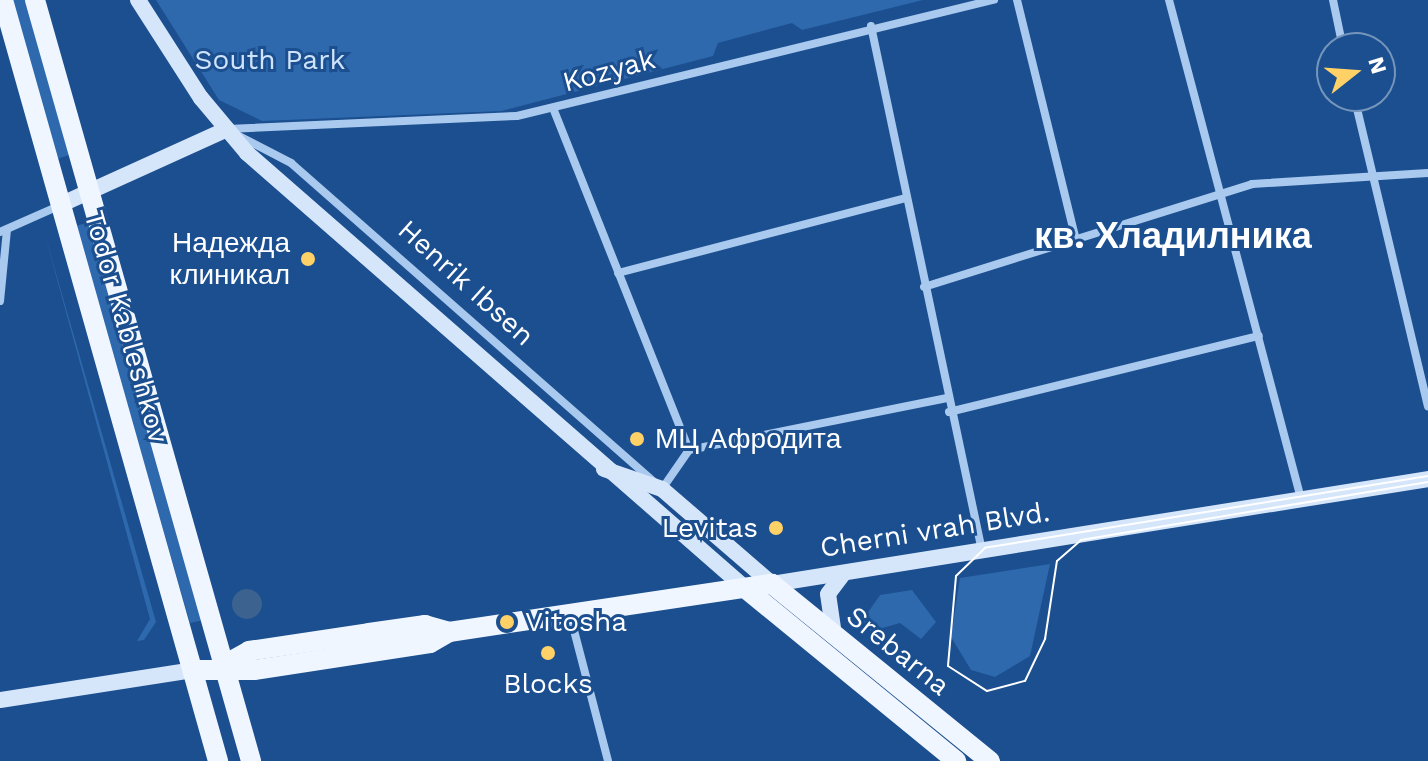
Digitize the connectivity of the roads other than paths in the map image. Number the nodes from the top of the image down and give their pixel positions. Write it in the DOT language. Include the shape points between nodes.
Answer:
graph roads {
  1 [pos="3,0"];
  2 [pos="35,0"];
  3 [pos="138,0"];
  4 [pos="994,0"];
  5 [pos="1017,0"];
  6 [pos="1169,0"];
  7 [pos="1333,0"];
  8 [pos="871,26"];
  9 [pos="1340,32"];
  10 [pos="553,108"];
  11 [pos="1358,112"];
  12 [pos="227,129"];
  13 [pos="1428,173"];
  14 [pos="1372,176"];
  15 [pos="92,192"];
  16 [pos="1220,194"];
  17 [pos="905,198"];
  18 [pos="62,204"];
  19 [pos="4,230"];
  20 [pos="1076,240"];
  21 [pos="618,273"];
  22 [pos="924,287"];
  23 [pos="0,301"];
  24 [pos="1259,336"];
  25 [pos="946,398"];
  26 [pos="1428,406"];
  27 [pos="949,412"];
  28 [pos="689,450"];
  29 [pos="604,469"];
  30 [pos="1428,479"];
  31 [pos="662,489"];
  32 [pos="1301,500"];
  33 [pos="982,552"];
  34 [pos="844,573"];
  35 [pos="772,584"];
  36 [pos="745,588"];
  37 [pos="570,614"];
  38 [pos="834,635"];
  39 [pos="224,665"];
  40 [pos="193,670"];
  41 [pos="0,700"];
  42 [pos="218,761"];
  43 [pos="251,761"];
  44 [pos="608,761"];
  45 [pos="956,761"];
  46 [pos="990,761"];
  1 -- 18 [label="main road, Todor Kableshkov"];
  2 -- 15 [label="main road, Todor Kableshkov"];
  3 -- 12 [label="main road, Henrik Ibsen"];
  4 -- 8 [label="street, Kozyak"];
  5 -- 20 [label="street"];
  6 -- 16 [label="street"];
  7 -- 9 [label="street"];
  8 -- 10 [label="street, Kozyak"];
  8 -- 17 [label="street"];
  10 -- 12 [label="street, Kozyak" via="420,125"];
  10 -- 21 [label="street"];
  11 -- 14 [label="street"];
  12 -- 15 [label="main road"];
  12 -- 29 [label="main road, Henrik Ibsen"];
  12 -- 31 [label="street, Henrik Ibsen" via="291,163"];
  13 -- 14 [label="street"];
  14 -- 16 [label="street" via="1252,184"];
  14 -- 26 [label="street"];
  15 -- 18 [label="main road"];
  15 -- 39 [label="main road, Todor Kableshkov"];
  16 -- 20 [label="street"];
  16 -- 24 [label="street"];
  17 -- 21 [label="street"];
  17 -- 22 [label="street"];
  18 -- 19 [label="street"];
  18 -- 40 [label="main road, Todor Kableshkov"];
  19 -- 23 [label="street"];
  20 -- 22 [label="street"];
  21 -- 28 [label="street"];
  22 -- 25 [label="street"];
  24 -- 27 [label="street"];
  24 -- 32 [label="street"];
  25 -- 27 [label="street"];
  25 -- 28 [label="street"];
  27 -- 33 [label="street"];
  28 -- 31 [label="street"];
  29 -- 31 [label="main road, Henrik Ibsen"];
  29 -- 36 [label="main road, Henrik Ibsen"];
  30 -- 32 [label="main road, Cherni vrah Blvd."];
  31 -- 35 [label="main road, Henrik Ibsen"];
  32 -- 33 [label="main road, Cherni vrah Blvd."];
  33 -- 34 [label="main road, Cherni vrah Blvd."];
  34 -- 35 [label="main road, Cherni vrah Blvd."];
  34 -- 38 [label="main road" via="828,594"];
  35 -- 36 [label="main road, Cherni vrah Blvd."];
  35 -- 38 [label="main road, Srebarna"];
  36 -- 37 [label="main road, Cherni vrah Blvd."];
  36 -- 45 [label="main road, Srebarna"];
  37 -- 39 [label="main road, Cherni vrah Blvd." via="269,668"];
  37 -- 44 [label="street"];
  38 -- 46 [label="main road, Srebarna"];
  39 -- 40 [label="main road, Cherni vrah Blvd."];
  39 -- 43 [label="main road, Todor Kableshkov"];
  40 -- 41 [label="main road, Cherni vrah Blvd."];
  40 -- 42 [label="main road, Todor Kableshkov"];
}
